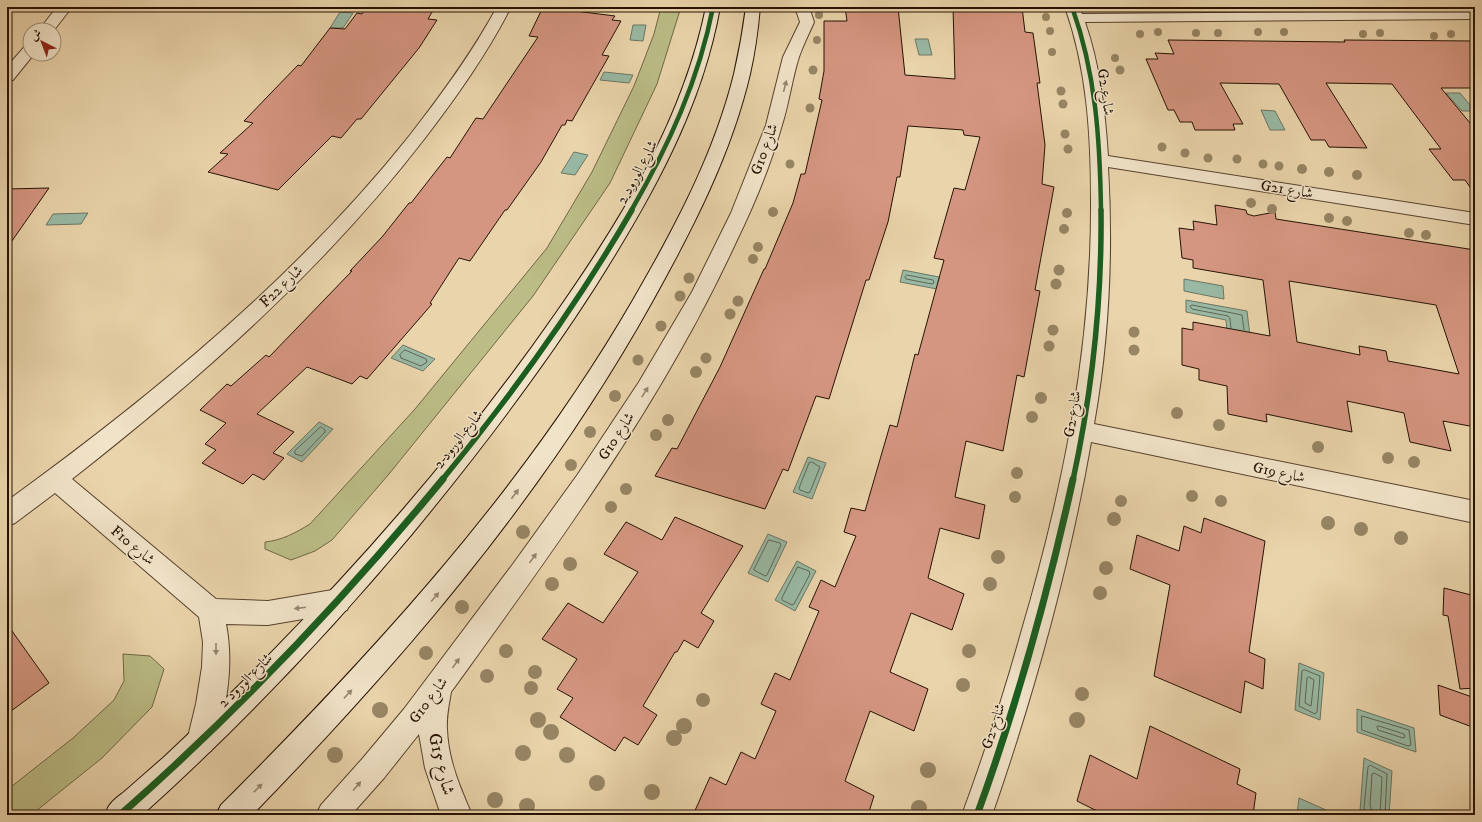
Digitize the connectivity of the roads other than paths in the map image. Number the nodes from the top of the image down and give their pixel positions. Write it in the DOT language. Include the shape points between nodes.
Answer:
graph roads {
  1 [pos="65,7"];
  2 [pos="504,7"];
  3 [pos="714,7"];
  4 [pos="754,7"];
  5 [pos="802,7"];
  6 [pos="1074,12"];
  7 [pos="1475,15"];
  8 [pos="53,22"];
  9 [pos="22,59"];
  10 [pos="7,77"];
  11 [pos="1100,160"];
  12 [pos="1475,218"];
  13 [pos="1083,431"];
  14 [pos="56,480"];
  15 [pos="1475,512"];
  16 [pos="7,515"];
  17 [pos="338,601"];
  18 [pos="211,611"];
  19 [pos="438,688"];
  20 [pos="201,741"];
  21 [pos="120,815"];
  22 [pos="231,815"];
  23 [pos="331,815"];
  24 [pos="457,815"];
  25 [pos="977,815"];
  1 -- 8 [label="street"];
  2 -- 14 [label="street, F22 شارع" via="483,45 441,106 385,177 350,216 212,351"];
  3 -- 17 [label="street, شارع الورود 2" via="702,54 666,147 606,255 515,387 455,465"];
  22 -- 4 [label="street, one-way" via="370,671 454,574 517,492 614,352 678,237 711,166 734,105"];
  19 -- 5 [label="street, G10 شارع, one-way" via="589,478 647,389 692,311 727,241 769,138 792,56 807,22"];
  6 -- 7 [label="street"];
  6 -- 11 [label="street, G2 شارع" via="1093,84"];
  9 -- 10 [label="street"];
  11 -- 12 [label="street, G21 شارع"];
  11 -- 13 [label="street, G2 شارع" via="1100,281 1095,352"];
  13 -- 15 [label="street, G19 شارع"];
  13 -- 25 [label="street, G2 شارع" via="1068,510 1046,595 1018,692"];
  14 -- 16 [label="street, F22 شارع"];
  14 -- 18 [label="street, F10 شارع"];
  17 -- 18 [label="street, one-way" via="268,613"];
  17 -- 20 [label="street, شارع الورود 2"];
  18 -- 20 [label="street, one-way" via="216,641 216,666 213,692"];
  23 -- 19 [label="street, G10 شارع, one-way" via="386,753"];
  19 -- 24 [label="street, G15 شارع" via="432,720 436,752 444,784"];
  20 -- 21 [label="street, شارع الورود 2"];
}
